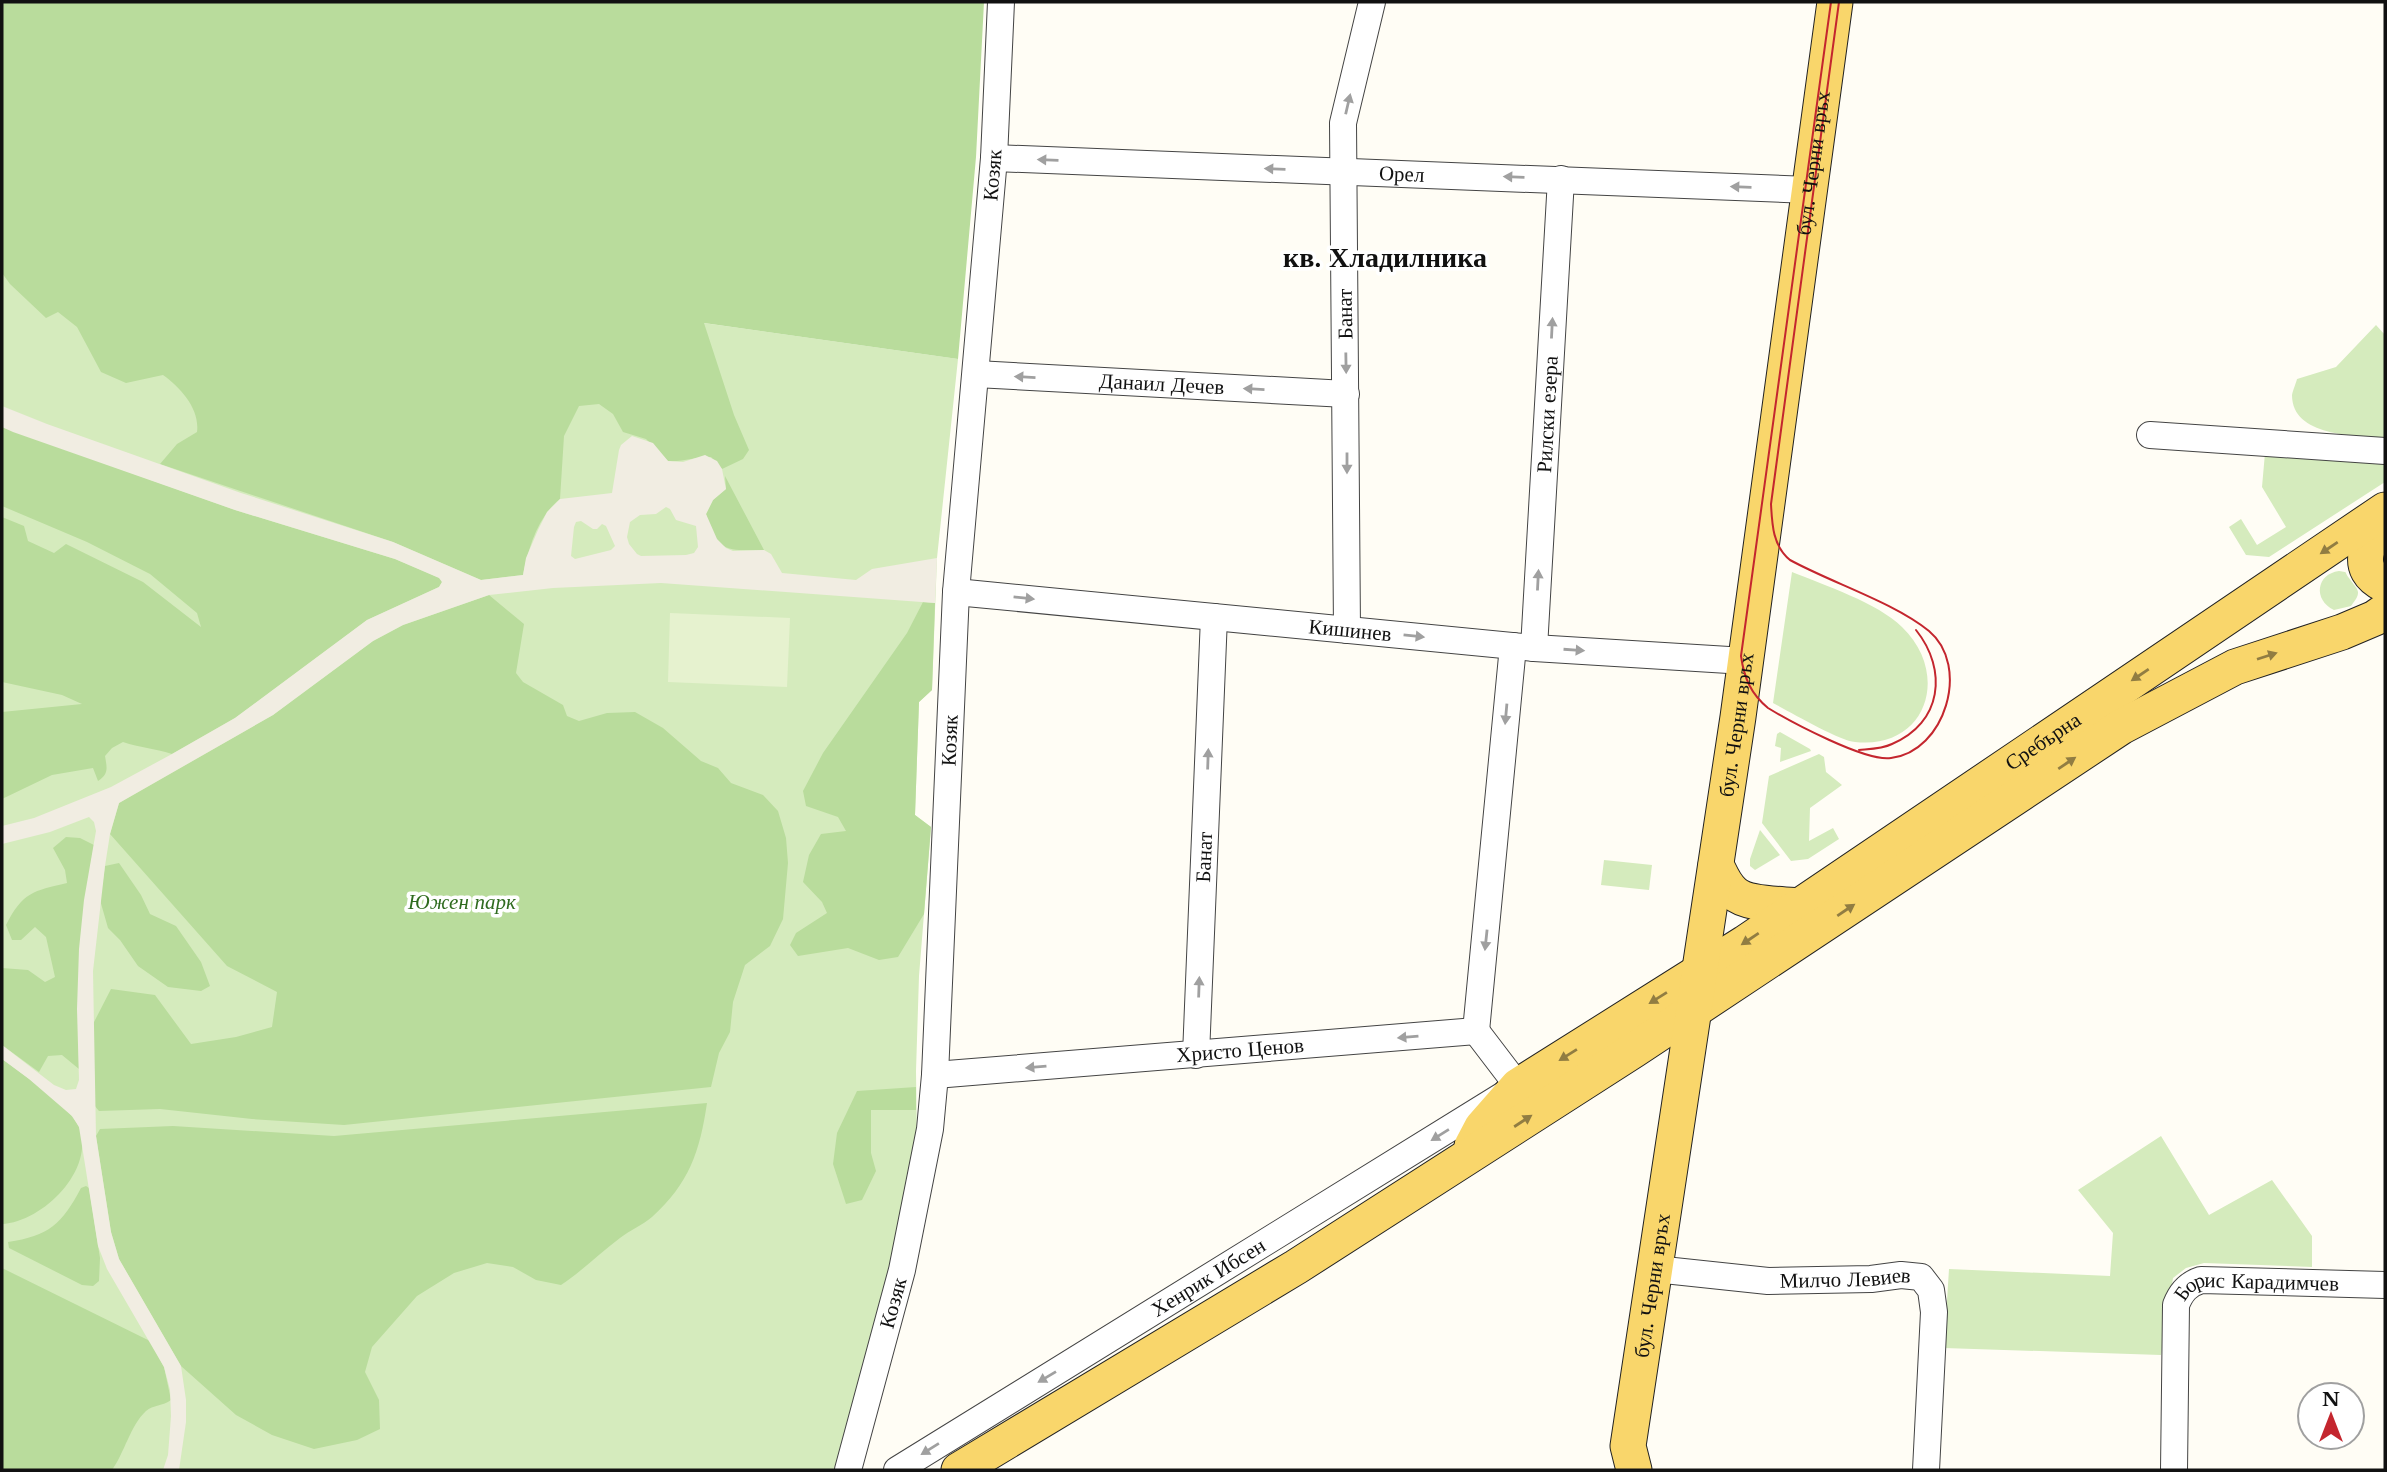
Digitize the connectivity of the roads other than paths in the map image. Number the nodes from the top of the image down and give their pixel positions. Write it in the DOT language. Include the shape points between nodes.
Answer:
graph roads {
  1 [pos="1001,2"];
  2 [pos="1372,2"];
  3 [pos="1835,2"];
  4 [pos="993,158"];
  5 [pos="1343,172"];
  6 [pos="1560,179"];
  7 [pos="1810,190"];
  8 [pos="976,374"];
  9 [pos="1346,394"];
  10 [pos="2150,435"];
  11 [pos="2385,452"];
  12 [pos="2385,510"];
  13 [pos="2385,517"];
  14 [pos="2385,585"];
  15 [pos="956,592"];
  16 [pos="2385,611"];
  17 [pos="1214,617"];
  18 [pos="1348,630"];
  19 [pos="1524,647"];
  20 [pos="1745,661"];
  21 [pos="1716,865"];
  22 [pos="1799,906"];
  23 [pos="1700,972"];
  24 [pos="1694,1011"];
  25 [pos="1476,1031"];
  26 [pos="1196,1055"];
  27 [pos="935,1075"];
  28 [pos="1518,1086"];
  29 [pos="1465,1158"];
  30 [pos="1655,1269"];
  31 [pos="2385,1286"];
  32 [pos="1625,1462"];
  33 [pos="848,1470"];
  34 [pos="897,1470"];
  35 [pos="959,1470"];
  36 [pos="1926,1470"];
  37 [pos="2174,1470"];
  1 -- 4 [label="street, Козяк"];
  5 -- 2 [label="street, Банат, one-way" via="1343,123"];
  3 -- 7 [label="main road, бул. Черни връх"];
  5 -- 4 [label="street, Орел, one-way"];
  4 -- 8 [label="street, Козяк"];
  6 -- 5 [label="street, Орел, one-way"];
  5 -- 9 [label="street, Банат, one-way"];
  7 -- 6 [label="street, Орел, one-way"];
  19 -- 6 [label="street, Рилски езера, one-way"];
  7 -- 20 [label="main road, бул. Черни връх"];
  9 -- 8 [label="street, Данаил Дечев, one-way"];
  8 -- 15 [label="street, Козяк"];
  9 -- 18 [label="street, Банат, one-way"];
  10 -- 11 [label="street"];
  12 -- 22 [label="main road, Сребърна, one-way"];
  13 -- 14 [label="main road" via="2365,558 2373,577"];
  15 -- 17 [label="street, Кишинев, one-way"];
  15 -- 27 [label="street, Козяк"];
  24 -- 16 [label="main road, Сребърна, one-way" via="2121,727 2235,667 2342,632"];
  17 -- 18 [label="street, Кишинев"];
  26 -- 17 [label="street, Банат, one-way"];
  18 -- 19 [label="street, Кишинев, one-way"];
  19 -- 20 [label="street, Кишинев, one-way"];
  19 -- 25 [label="street, Рилски езера, one-way"];
  20 -- 21 [label="main road, бул. Черни връх"];
  21 -- 22 [label="main road" via="1738,897"];
  21 -- 23 [label="main road, бул. Черни връх"];
  22 -- 23 [label="main road, Сребърна, one-way"];
  23 -- 24 [label="main road, бул. Черни връх"];
  23 -- 28 [label="main road, Хенрик Ибсен, one-way"];
  29 -- 24 [label="main road, Хенрик Ибсен, one-way"];
  24 -- 30 [label="main road, бул. Черни връх"];
  25 -- 26 [label="street, Христо Ценов, one-way"];
  25 -- 28 [label="street"];
  26 -- 27 [label="street, Христо Ценов, one-way"];
  27 -- 33 [label="street, Козяк" via="930,1129 902,1270"];
  28 -- 29 [label="main road, Хенрик Ибсен" via="1482,1127"];
  28 -- 34 [label="street, Хенрик Ибсен, one-way"];
  29 -- 35 [label="main road, Хенрик Ибсен" via="1296,1267"];
  30 -- 32 [label="main road, бул. Черни връх"];
  30 -- 36 [label="street, Милчо Левиев" via="1768,1281 1921,1277 1931,1290 1934,1312"];
  31 -- 37 [label="street, Борис Карадимчев" via="2192,1282 2176,1305"];
}
